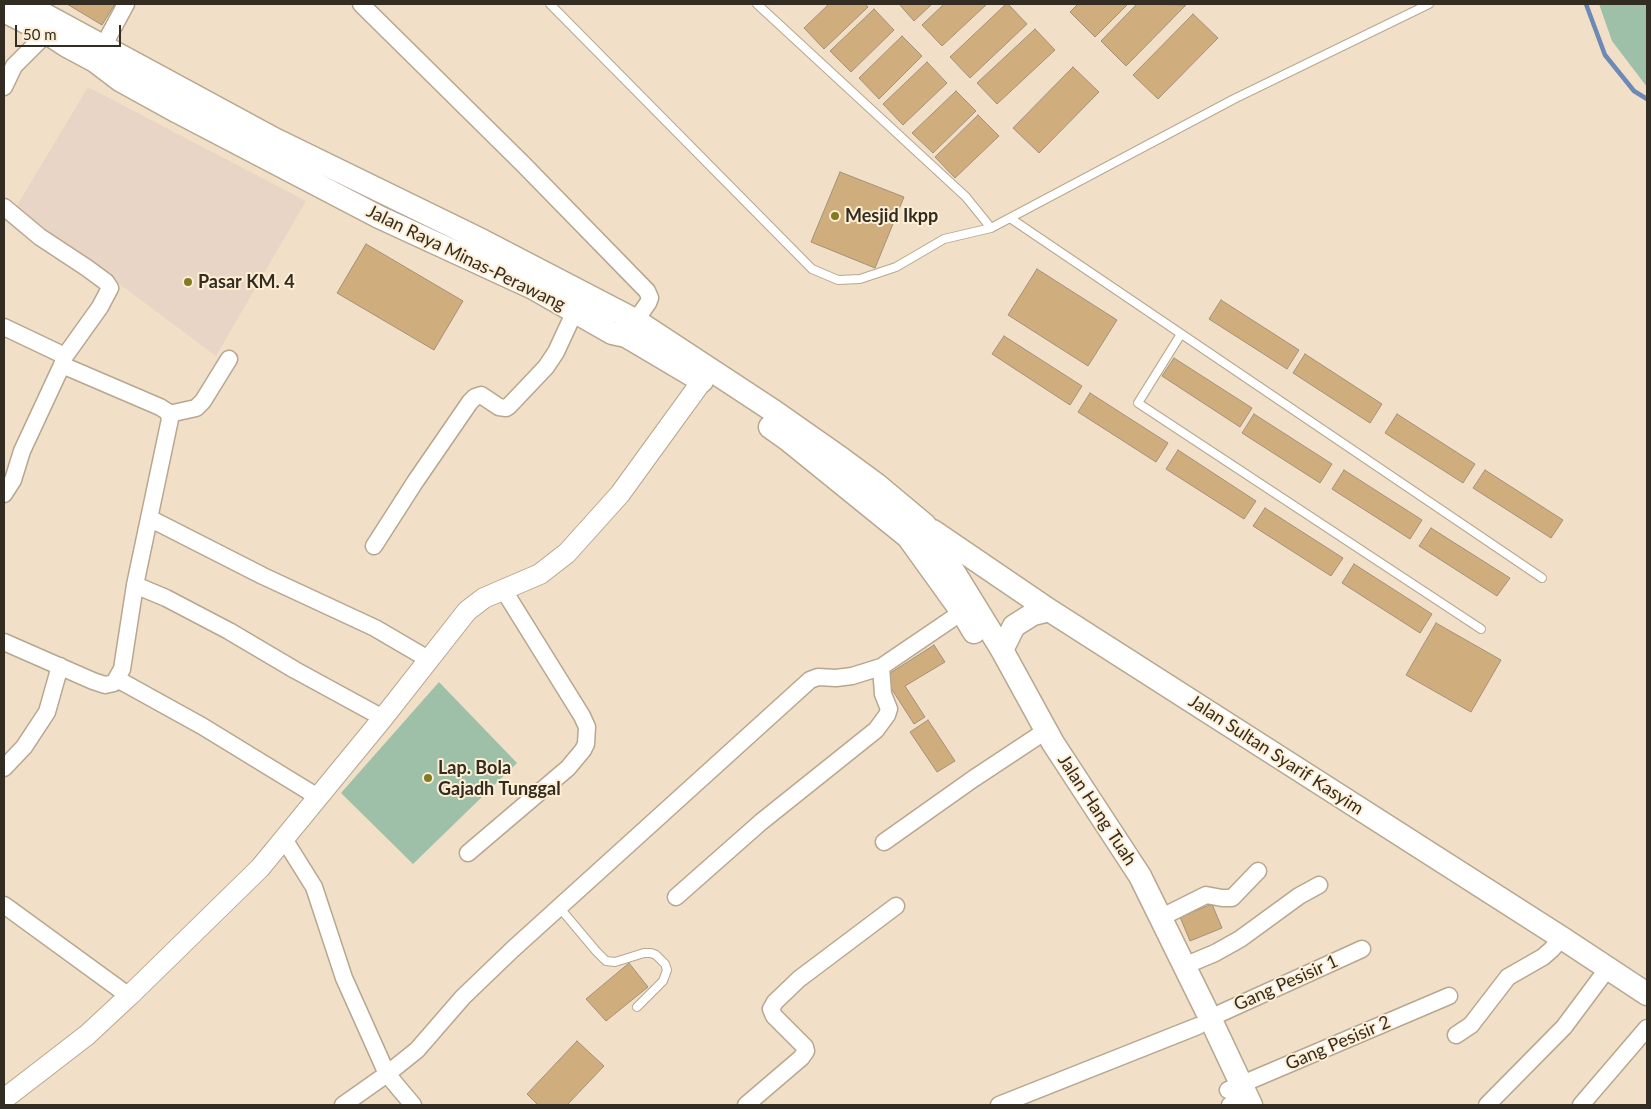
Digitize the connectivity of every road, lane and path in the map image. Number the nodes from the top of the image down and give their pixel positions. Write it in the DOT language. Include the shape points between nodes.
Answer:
graph roads {
  1 [pos="25,4"];
  2 [pos="126,4"];
  3 [pos="361,4"];
  4 [pos="550,4"];
  5 [pos="757,4"];
  6 [pos="1429,4"];
  7 [pos="4,11"];
  8 [pos="47,33"];
  9 [pos="100,53"];
  10 [pos="4,87"];
  11 [pos="4,207"];
  12 [pos="1010,218"];
  13 [pos="991,228"];
  14 [pos="576,311"];
  15 [pos="4,326"];
  16 [pos="630,328"];
  17 [pos="1181,334"];
  18 [pos="229,359"];
  19 [pos="64,360"];
  20 [pos="702,380"];
  21 [pos="169,414"];
  22 [pos="6,485"];
  23 [pos="149,518"];
  24 [pos="916,531"];
  25 [pos="374,546"];
  26 [pos="1542,578"];
  27 [pos="135,585"];
  28 [pos="503,589"];
  29 [pos="1049,610"];
  30 [pos="962,612"];
  31 [pos="1481,629"];
  32 [pos="4,642"];
  33 [pos="1002,650"];
  34 [pos="428,659"];
  35 [pos="60,666"];
  36 [pos="880,667"];
  37 [pos="117,679"];
  38 [pos="383,718"];
  39 [pos="1038,736"];
  40 [pos="4,768"];
  41 [pos="318,797"];
  42 [pos="284,839"];
  43 [pos="884,842"];
  44 [pos="468,852"];
  45 [pos="1258,872"];
  46 [pos="1319,885"];
  47 [pos="676,897"];
  48 [pos="4,905"];
  49 [pos="896,906"];
  50 [pos="559,907"];
  51 [pos="1160,918"];
  52 [pos="1562,938"];
  53 [pos="1362,949"];
  54 [pos="1184,966"];
  55 [pos="1608,968"];
  56 [pos="1647,994"];
  57 [pos="129,996"];
  58 [pos="1449,996"];
  59 [pos="637,1007"];
  60 [pos="1204,1022"];
  61 [pos="1647,1028"];
  62 [pos="1456,1035"];
  63 [pos="388,1074"];
  64 [pos="1237,1099"];
  65 [pos="4,1100"];
  66 [pos="343,1105"];
  67 [pos="413,1105"];
  68 [pos="746,1105"];
  69 [pos="999,1105"];
  70 [pos="1487,1105"];
  71 [pos="1581,1105"];
  1 -- 9 [label="main road, Jalan Raya Minas-Perawang"];
  2 -- 9 [label="street"];
  3 -- 16 [label="street" via="647,291 648,303"];
  4 -- 13 [label="lane" via="812,269 838,280 860,279 896,267 944,239"];
  5 -- 13 [label="lane" via="966,197"];
  6 -- 12 [label="lane" via="1234,99"];
  7 -- 8 [label="main road, Jalan Raya Minas-Perawang"];
  8 -- 9 [label="main road, Jalan Raya Minas-Perawang" via="67,46"];
  8 -- 10 [label="street" via="14,66"];
  9 -- 14 [label="main road, Jalan Raya Minas-Perawang" via="120,80 170,108 379,217 517,280"];
  9 -- 16 [label="main road, Jalan Raya Minas-Perawang" via="483,241"];
  11 -- 19 [label="street" via="110,288"];
  12 -- 13 [label="lane"];
  12 -- 17 [label="lane"];
  14 -- 16 [label="main road, Jalan Raya Minas-Perawang" via="612,333"];
  14 -- 25 [label="street" via="546,367 509,406 499,407 481,395 470,402"];
  15 -- 19 [label="street"];
  16 -- 20 [label="main road, Jalan Raya Minas-Perawang"];
  16 -- 24 [label="main road, Jalan Raya Minas-Perawang" via="775,412 876,484"];
  17 -- 26 [label="lane"];
  17 -- 31 [label="lane" via="1138,403"];
  18 -- 21 [label="street" via="196,408"];
  19 -- 21 [label="street"];
  19 -- 22 [label="street"];
  20 -- 24 [label="main road, Jalan Raya Minas-Perawang"];
  20 -- 28 [label="street" via="620,494 567,553 540,574"];
  21 -- 23 [label="street"];
  23 -- 27 [label="street"];
  23 -- 34 [label="street" via="375,628"];
  24 -- 29 [label="main road, Jalan Sultan Syarif Kasyim"];
  24 -- 30 [label="main road, Jalan Hang Tuah"];
  24 -- 33 [label="main road, Jalan Hang Tuah"];
  27 -- 37 [label="street" via="122,669"];
  27 -- 38 [label="street" via="229,631"];
  28 -- 34 [label="street" via="467,611"];
  28 -- 44 [label="street" via="582,716 587,728 586,744 568,768"];
  29 -- 33 [label="main road" via="1033,614 1014,626"];
  29 -- 52 [label="main road, Jalan Sultan Syarif Kasyim"];
  30 -- 36 [label="street"];
  30 -- 39 [label="main road, Jalan Hang Tuah"];
  32 -- 35 [label="street"];
  33 -- 51 [label="main road, Jalan Hang Tuah" via="1054,743 1140,876"];
  34 -- 38 [label="street"];
  35 -- 37 [label="street" via="105,685"];
  35 -- 40 [label="street" via="47,712 24,747"];
  36 -- 47 [label="street" via="883,694 889,709 876,730"];
  36 -- 50 [label="street" via="852,676 810,680"];
  37 -- 41 [label="street" via="202,726"];
  38 -- 41 [label="street"];
  39 -- 43 [label="street"];
  39 -- 60 [label="main road, Jalan Hang Tuah" via="1118,868"];
  41 -- 42 [label="street"];
  42 -- 57 [label="street" via="260,868"];
  42 -- 63 [label="street" via="314,886 344,978"];
  45 -- 51 [label="street" via="1232,898 1206,895"];
  46 -- 54 [label="street" via="1232,944"];
  48 -- 57 [label="street"];
  49 -- 68 [label="street" via="799,979 775,1002 771,1009 774,1016 806,1051"];
  50 -- 59 [label="lane" via="606,961 615,962 651,953 665,964 664,980"];
  50 -- 63 [label="street" via="463,997 417,1050"];
  51 -- 54 [label="main road, Jalan Hang Tuah"];
  52 -- 55 [label="main road, Jalan Sultan Syarif Kasyim"];
  52 -- 62 [label="street" via="1543,957 1508,977 1472,1025"];
  53 -- 60 [label="street, Gang Pesisir 1"];
  54 -- 60 [label="main road, Jalan Hang Tuah"];
  55 -- 56 [label="main road, Jalan Sultan Syarif Kasyim"];
  55 -- 70 [label="street" via="1564,1027"];
  57 -- 65 [label="street"];
  58 -- 64 [label="street, Gang Pesisir 2"];
  60 -- 64 [label="main road, Jalan Hang Tuah"];
  60 -- 69 [label="street, Gang Pesisir 1"];
  61 -- 71 [label="street"];
  63 -- 66 [label="street"];
  63 -- 67 [label="street"];
}
